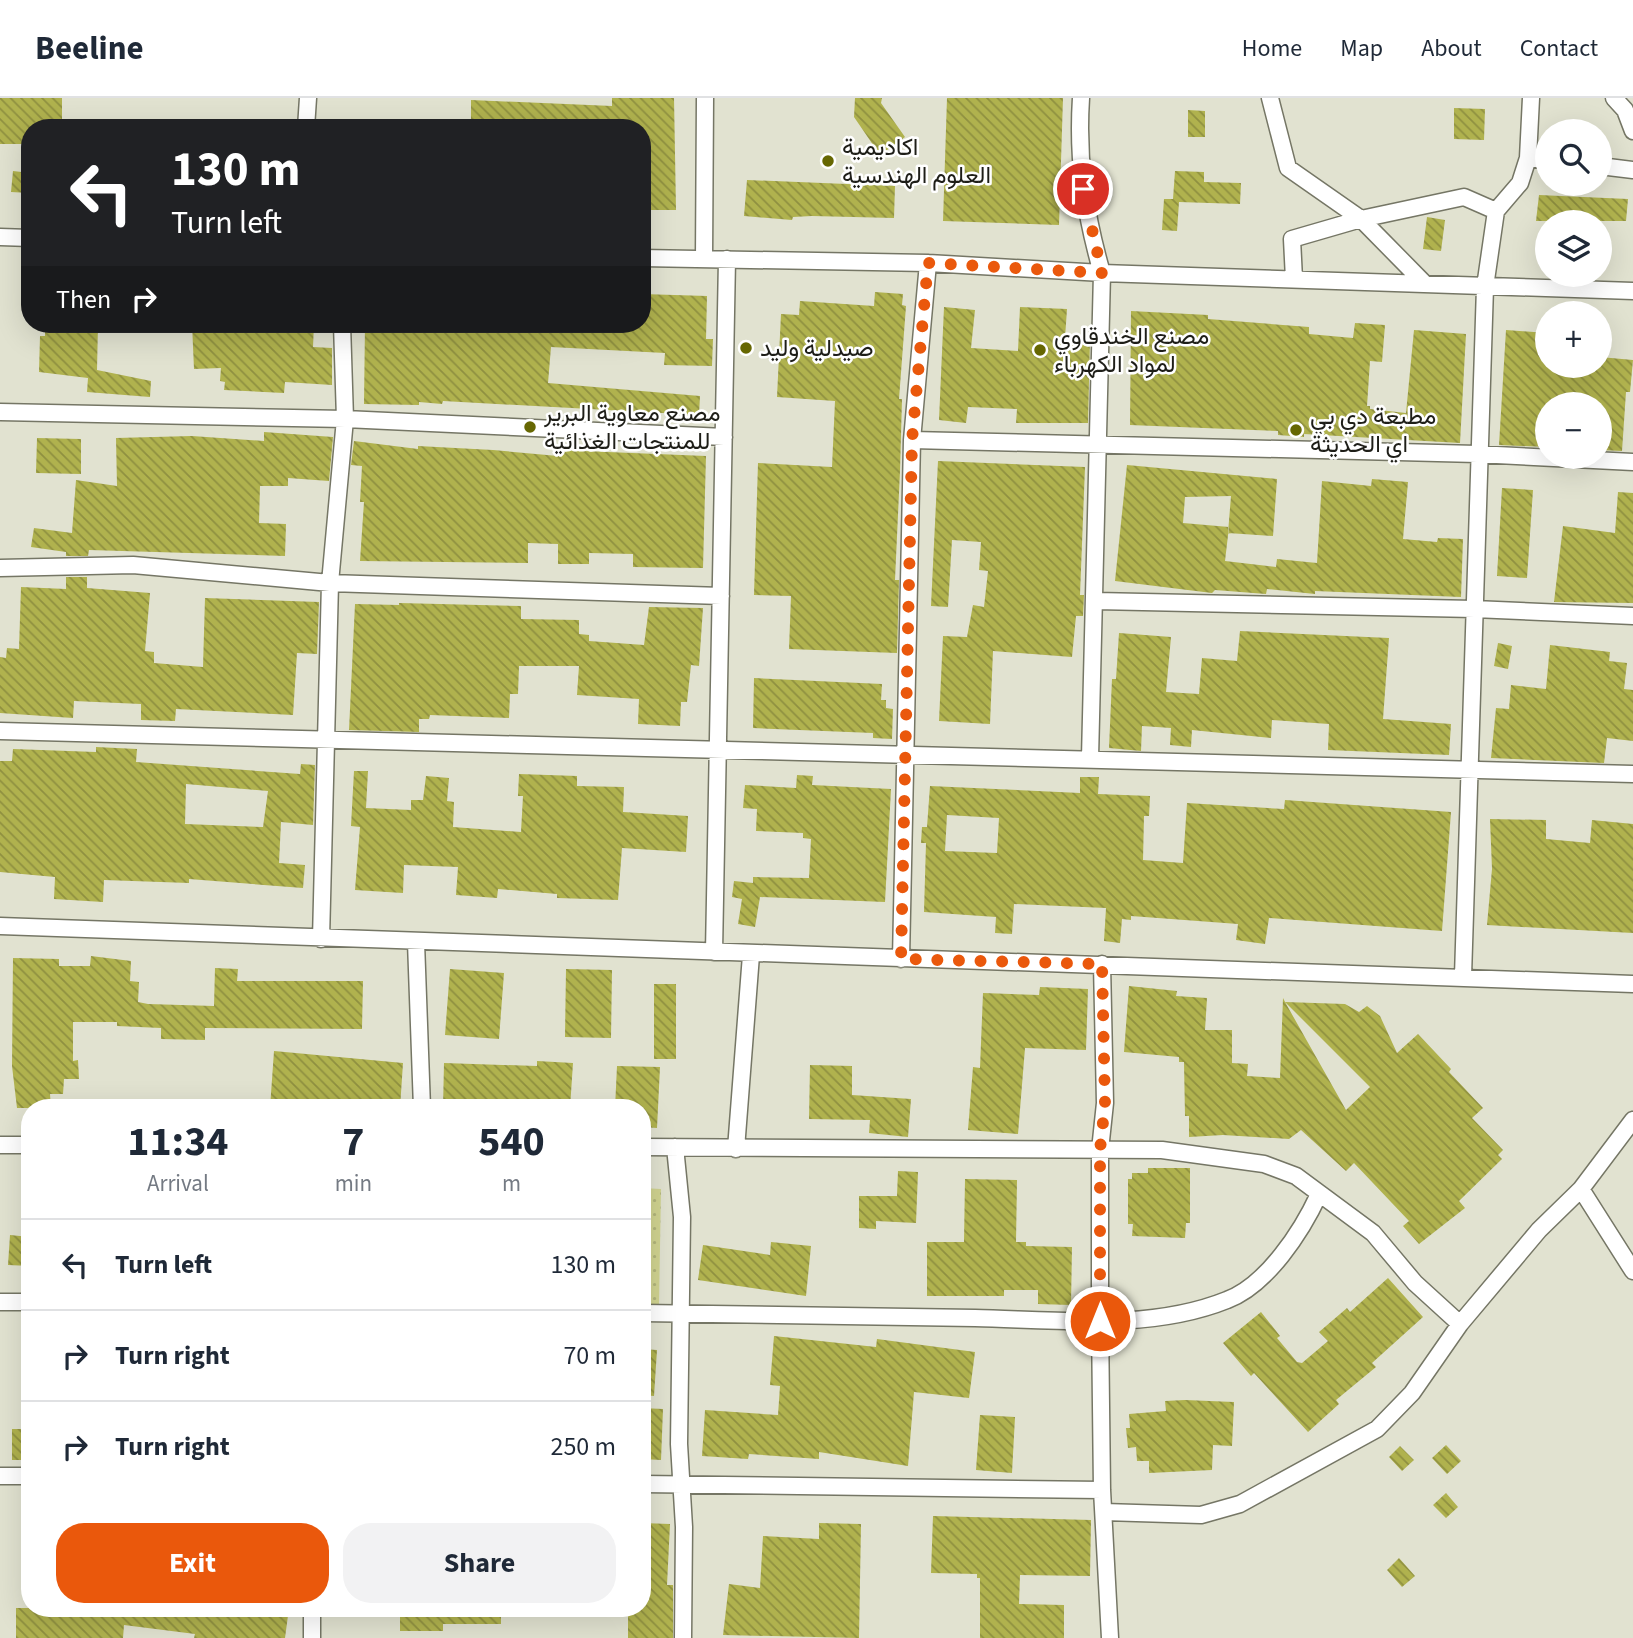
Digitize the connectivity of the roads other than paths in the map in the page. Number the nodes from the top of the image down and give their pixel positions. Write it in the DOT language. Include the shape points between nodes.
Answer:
graph roads {
  1 [pos="308,98"];
  2 [pos="705,98"];
  3 [pos="1081,98"];
  4 [pos="1270,98"];
  5 [pos="1531,98"];
  6 [pos="1624,105"];
  7 [pos="307,119"];
  8 [pos="1633,131"];
  9 [pos="1528,158"];
  10 [pos="1535,159"];
  11 [pos="1612,167"];
  12 [pos="1633,170"];
  13 [pos="1496,211"];
  14 [pos="1361,219"];
  15 [pos="0,237"];
  16 [pos="21,238"];
  17 [pos="651,258"];
  18 [pos="704,259"];
  19 [pos="727,259"];
  20 [pos="928,263"];
  21 [pos="1102,273"];
  22 [pos="1294,279"];
  23 [pos="1425,284"];
  24 [pos="1485,287"];
  25 [pos="1633,292"];
  26 [pos="342,333"];
  27 [pos="0,412"];
  28 [pos="345,419"];
  29 [pos="724,437"];
  30 [pos="912,440"];
  31 [pos="1098,445"];
  32 [pos="1478,454"];
  33 [pos="1633,462"];
  34 [pos="0,568"];
  35 [pos="330,583"];
  36 [pos="721,596"];
  37 [pos="1096,601"];
  38 [pos="1474,609"];
  39 [pos="1633,616"];
  40 [pos="0,731"];
  41 [pos="326,742"];
  42 [pos="719,751"];
  43 [pos="905,755"];
  44 [pos="1090,758"];
  45 [pos="1468,769"];
  46 [pos="1633,774"];
  47 [pos="0,926"];
  48 [pos="321,939"];
  49 [pos="416,942"];
  50 [pos="714,952"];
  51 [pos="751,955"];
  52 [pos="901,959"];
  53 [pos="1102,964"];
  54 [pos="1462,976"];
  55 [pos="1633,984"];
  56 [pos="422,1099"];
  57 [pos="1633,1120"];
  58 [pos="0,1144"];
  59 [pos="21,1145"];
  60 [pos="651,1147"];
  61 [pos="675,1147"];
  62 [pos="736,1149"];
  63 [pos="1100,1150"];
  64 [pos="1581,1189"];
  65 [pos="1319,1194"];
  66 [pos="1633,1271"];
  67 [pos="0,1302"];
  68 [pos="21,1302"];
  69 [pos="651,1313"];
  70 [pos="679,1314"];
  71 [pos="1100,1321"];
  72 [pos="1460,1324"];
  73 [pos="0,1476"];
  74 [pos="21,1476"];
  75 [pos="651,1484"];
  76 [pos="680,1485"];
  77 [pos="1102,1490"];
  78 [pos="1104,1512"];
  79 [pos="312,1617"];
  80 [pos="313,1638"];
  81 [pos="683,1638"];
  82 [pos="1110,1638"];
  1 -- 7 [label="street"];
  2 -- 18 [label="street"];
  3 -- 21 [label="street" via="1080,170"];
  4 -- 14 [label="street" via="1288,168"];
  5 -- 9 [label="street"];
  6 -- 8 [label="street"];
  9 -- 10 [label="street"];
  9 -- 13 [label="street" via="1520,183"];
  11 -- 12 [label="street"];
  13 -- 14 [label="street" via="1464,197"];
  13 -- 24 [label="street"];
  14 -- 22 [label="street" via="1292,239"];
  14 -- 23 [label="street"];
  15 -- 16 [label="street"];
  17 -- 18 [label="street"];
  18 -- 19 [label="street"];
  19 -- 20 [label="street"];
  19 -- 29 [label="street"];
  20 -- 21 [label="street"];
  20 -- 30 [label="street"];
  21 -- 22 [label="street"];
  21 -- 31 [label="street"];
  22 -- 23 [label="street"];
  23 -- 24 [label="street"];
  24 -- 25 [label="street"];
  24 -- 32 [label="street"];
  26 -- 28 [label="street"];
  27 -- 28 [label="street"];
  28 -- 29 [label="street"];
  28 -- 35 [label="street"];
  29 -- 36 [label="street"];
  30 -- 31 [label="street"];
  30 -- 43 [label="street"];
  31 -- 32 [label="street"];
  31 -- 37 [label="street"];
  32 -- 33 [label="street"];
  32 -- 38 [label="street"];
  34 -- 35 [label="street" via="132,565"];
  35 -- 36 [label="street"];
  35 -- 41 [label="street"];
  36 -- 42 [label="street"];
  37 -- 38 [label="street"];
  37 -- 44 [label="street"];
  38 -- 39 [label="street"];
  38 -- 45 [label="street"];
  40 -- 41 [label="street"];
  41 -- 42 [label="street"];
  41 -- 48 [label="street"];
  42 -- 43 [label="street"];
  42 -- 50 [label="street"];
  43 -- 44 [label="street"];
  43 -- 52 [label="street"];
  44 -- 45 [label="street"];
  45 -- 46 [label="street"];
  45 -- 54 [label="street"];
  47 -- 48 [label="street"];
  48 -- 49 [label="street"];
  49 -- 50 [label="street"];
  49 -- 56 [label="street"];
  50 -- 51 [label="street"];
  51 -- 52 [label="street"];
  51 -- 62 [label="street"];
  52 -- 53 [label="street"];
  53 -- 54 [label="street"];
  53 -- 63 [label="street" via="1105,1103"];
  54 -- 55 [label="street"];
  57 -- 64 [label="street"];
  58 -- 59 [label="street"];
  60 -- 61 [label="street"];
  61 -- 62 [label="street"];
  61 -- 70 [label="street" via="682,1217"];
  62 -- 63 [label="street"];
  63 -- 65 [label="street" via="1162,1150 1264,1164 1296,1176"];
  63 -- 71 [label="street"];
  64 -- 66 [label="street"];
  64 -- 72 [label="street" via="1539,1230"];
  65 -- 71 [label="street" via="1304,1226 1275,1262 1230,1300 1184,1313"];
  65 -- 72 [label="street" via="1373,1233 1415,1283"];
  67 -- 68 [label="street"];
  69 -- 70 [label="street"];
  70 -- 71 [label="street"];
  70 -- 76 [label="street"];
  71 -- 77 [label="street"];
  72 -- 78 [label="street" via="1412,1393 1377,1429 1240,1504 1201,1515"];
  73 -- 74 [label="street"];
  75 -- 76 [label="street"];
  76 -- 77 [label="street"];
  76 -- 81 [label="street"];
  77 -- 78 [label="street"];
  78 -- 82 [label="street"];
  79 -- 80 [label="street"];
}
